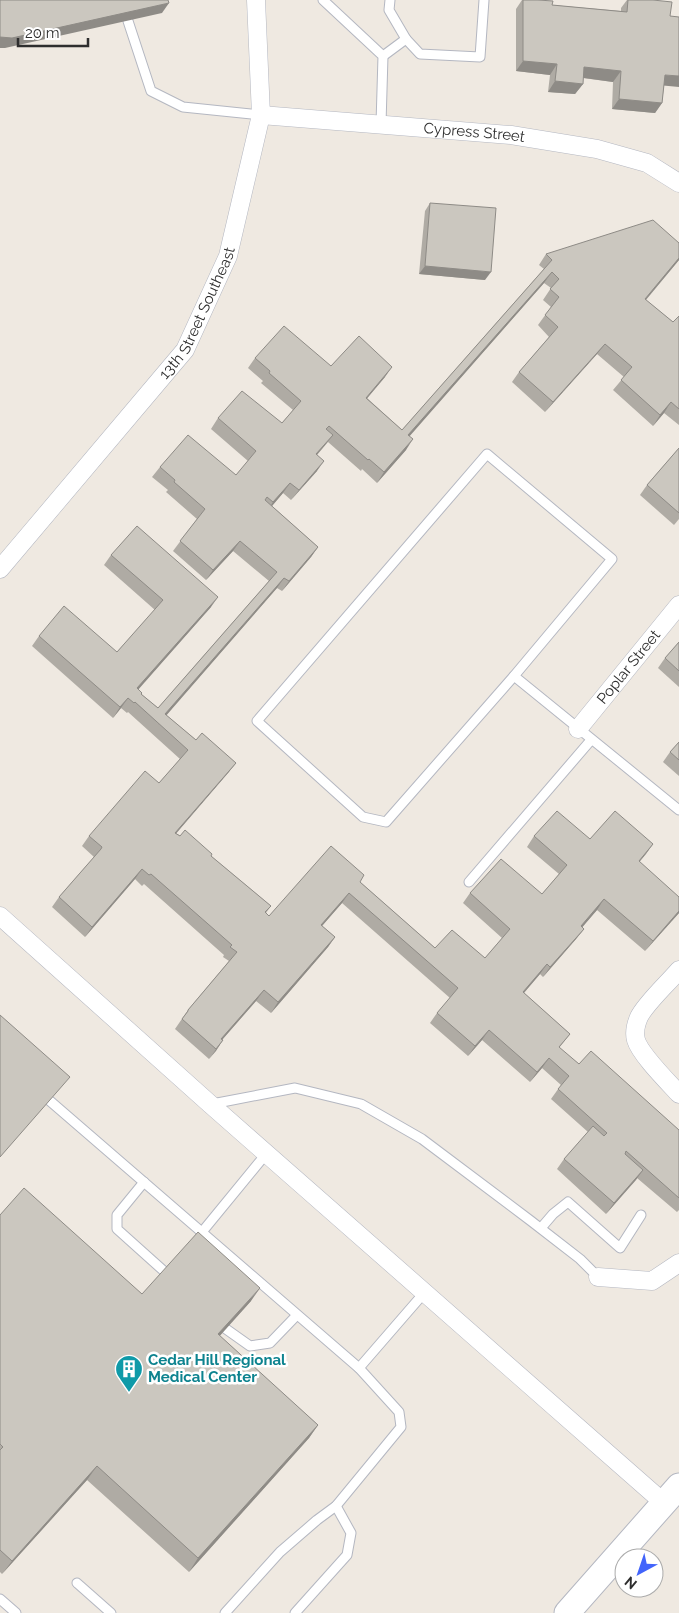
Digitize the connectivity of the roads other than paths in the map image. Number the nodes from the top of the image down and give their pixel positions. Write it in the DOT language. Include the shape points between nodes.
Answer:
graph roads {
  1 [pos="256,0"];
  2 [pos="323,0"];
  3 [pos="390,0"];
  4 [pos="484,0"];
  5 [pos="128,21"];
  6 [pos="406,39"];
  7 [pos="383,56"];
  8 [pos="261,115"];
  9 [pos="381,124"];
  10 [pos="679,183"];
  11 [pos="0,569"];
  12 [pos="679,605"];
  13 [pos="514,676"];
  14 [pos="578,728"];
  15 [pos="592,740"];
  16 [pos="679,810"];
  17 [pos="469,882"];
  18 [pos="0,916"];
  19 [pos="679,970"];
  20 [pos="679,1094"];
  21 [pos="50,1101"];
  22 [pos="210,1104"];
  23 [pos="266,1154"];
  24 [pos="144,1182"];
  25 [pos="641,1215"];
  26 [pos="541,1228"];
  27 [pos="202,1232"];
  28 [pos="679,1263"];
  29 [pos="165,1272"];
  30 [pos="598,1277"];
  31 [pos="424,1293"];
  32 [pos="297,1315"];
  33 [pos="226,1328"];
  34 [pos="359,1368"];
  35 [pos="672,1495"];
  36 [pos="336,1506"];
  37 [pos="77,1583"];
  38 [pos="0,1599"];
  39 [pos="16,1613"];
  40 [pos="111,1613"];
  41 [pos="225,1613"];
  42 [pos="295,1613"];
  43 [pos="567,1613"];
  1 -- 8 [label="street, 13th Street Southeast"];
  2 -- 7 [label="lane"];
  3 -- 6 [label="lane" via="389,10"];
  4 -- 6 [label="lane" via="480,57 420,54"];
  5 -- 8 [label="lane" via="151,91 183,107"];
  6 -- 7 [label="lane"];
  7 -- 9 [label="lane"];
  8 -- 9 [label="street, Cypress Street"];
  8 -- 11 [label="street, 13th Street Southeast" via="228,256 185,350"];
  9 -- 10 [label="street, Cypress Street" via="511,135 597,149 647,163"];
  12 -- 14 [label="street, Poplar Street"];
  13 -- 13 [label="lane" via="386,822 362,817 257,721 487,454 612,559"];
  13 -- 14 [label="lane"];
  14 -- 15 [label="lane"];
  15 -- 16 [label="lane"];
  15 -- 17 [label="lane"];
  18 -- 22 [label="street"];
  19 -- 20 [label="street" via="642,1012 635,1035 636,1042 650,1061"];
  21 -- 24 [label="lane"];
  22 -- 23 [label="street"];
  22 -- 26 [label="lane" via="295,1088 360,1104 422,1139"];
  23 -- 27 [label="lane"];
  23 -- 31 [label="street"];
  24 -- 27 [label="lane"];
  24 -- 29 [label="lane" via="117,1215 117,1229"];
  25 -- 26 [label="lane" via="620,1248 568,1202"];
  26 -- 30 [label="lane"];
  27 -- 32 [label="lane"];
  28 -- 30 [label="street" via="652,1281"];
  31 -- 34 [label="lane"];
  31 -- 35 [label="street"];
  32 -- 33 [label="lane" via="270,1343 250,1346"];
  32 -- 34 [label="lane"];
  34 -- 36 [label="lane" via="399,1412 402,1427"];
  35 -- 43 [label="main road"];
  36 -- 41 [label="lane" via="280,1552"];
  36 -- 42 [label="lane" via="350,1533 347,1555"];
  37 -- 40 [label="lane"];
  38 -- 39 [label="lane"];
}
